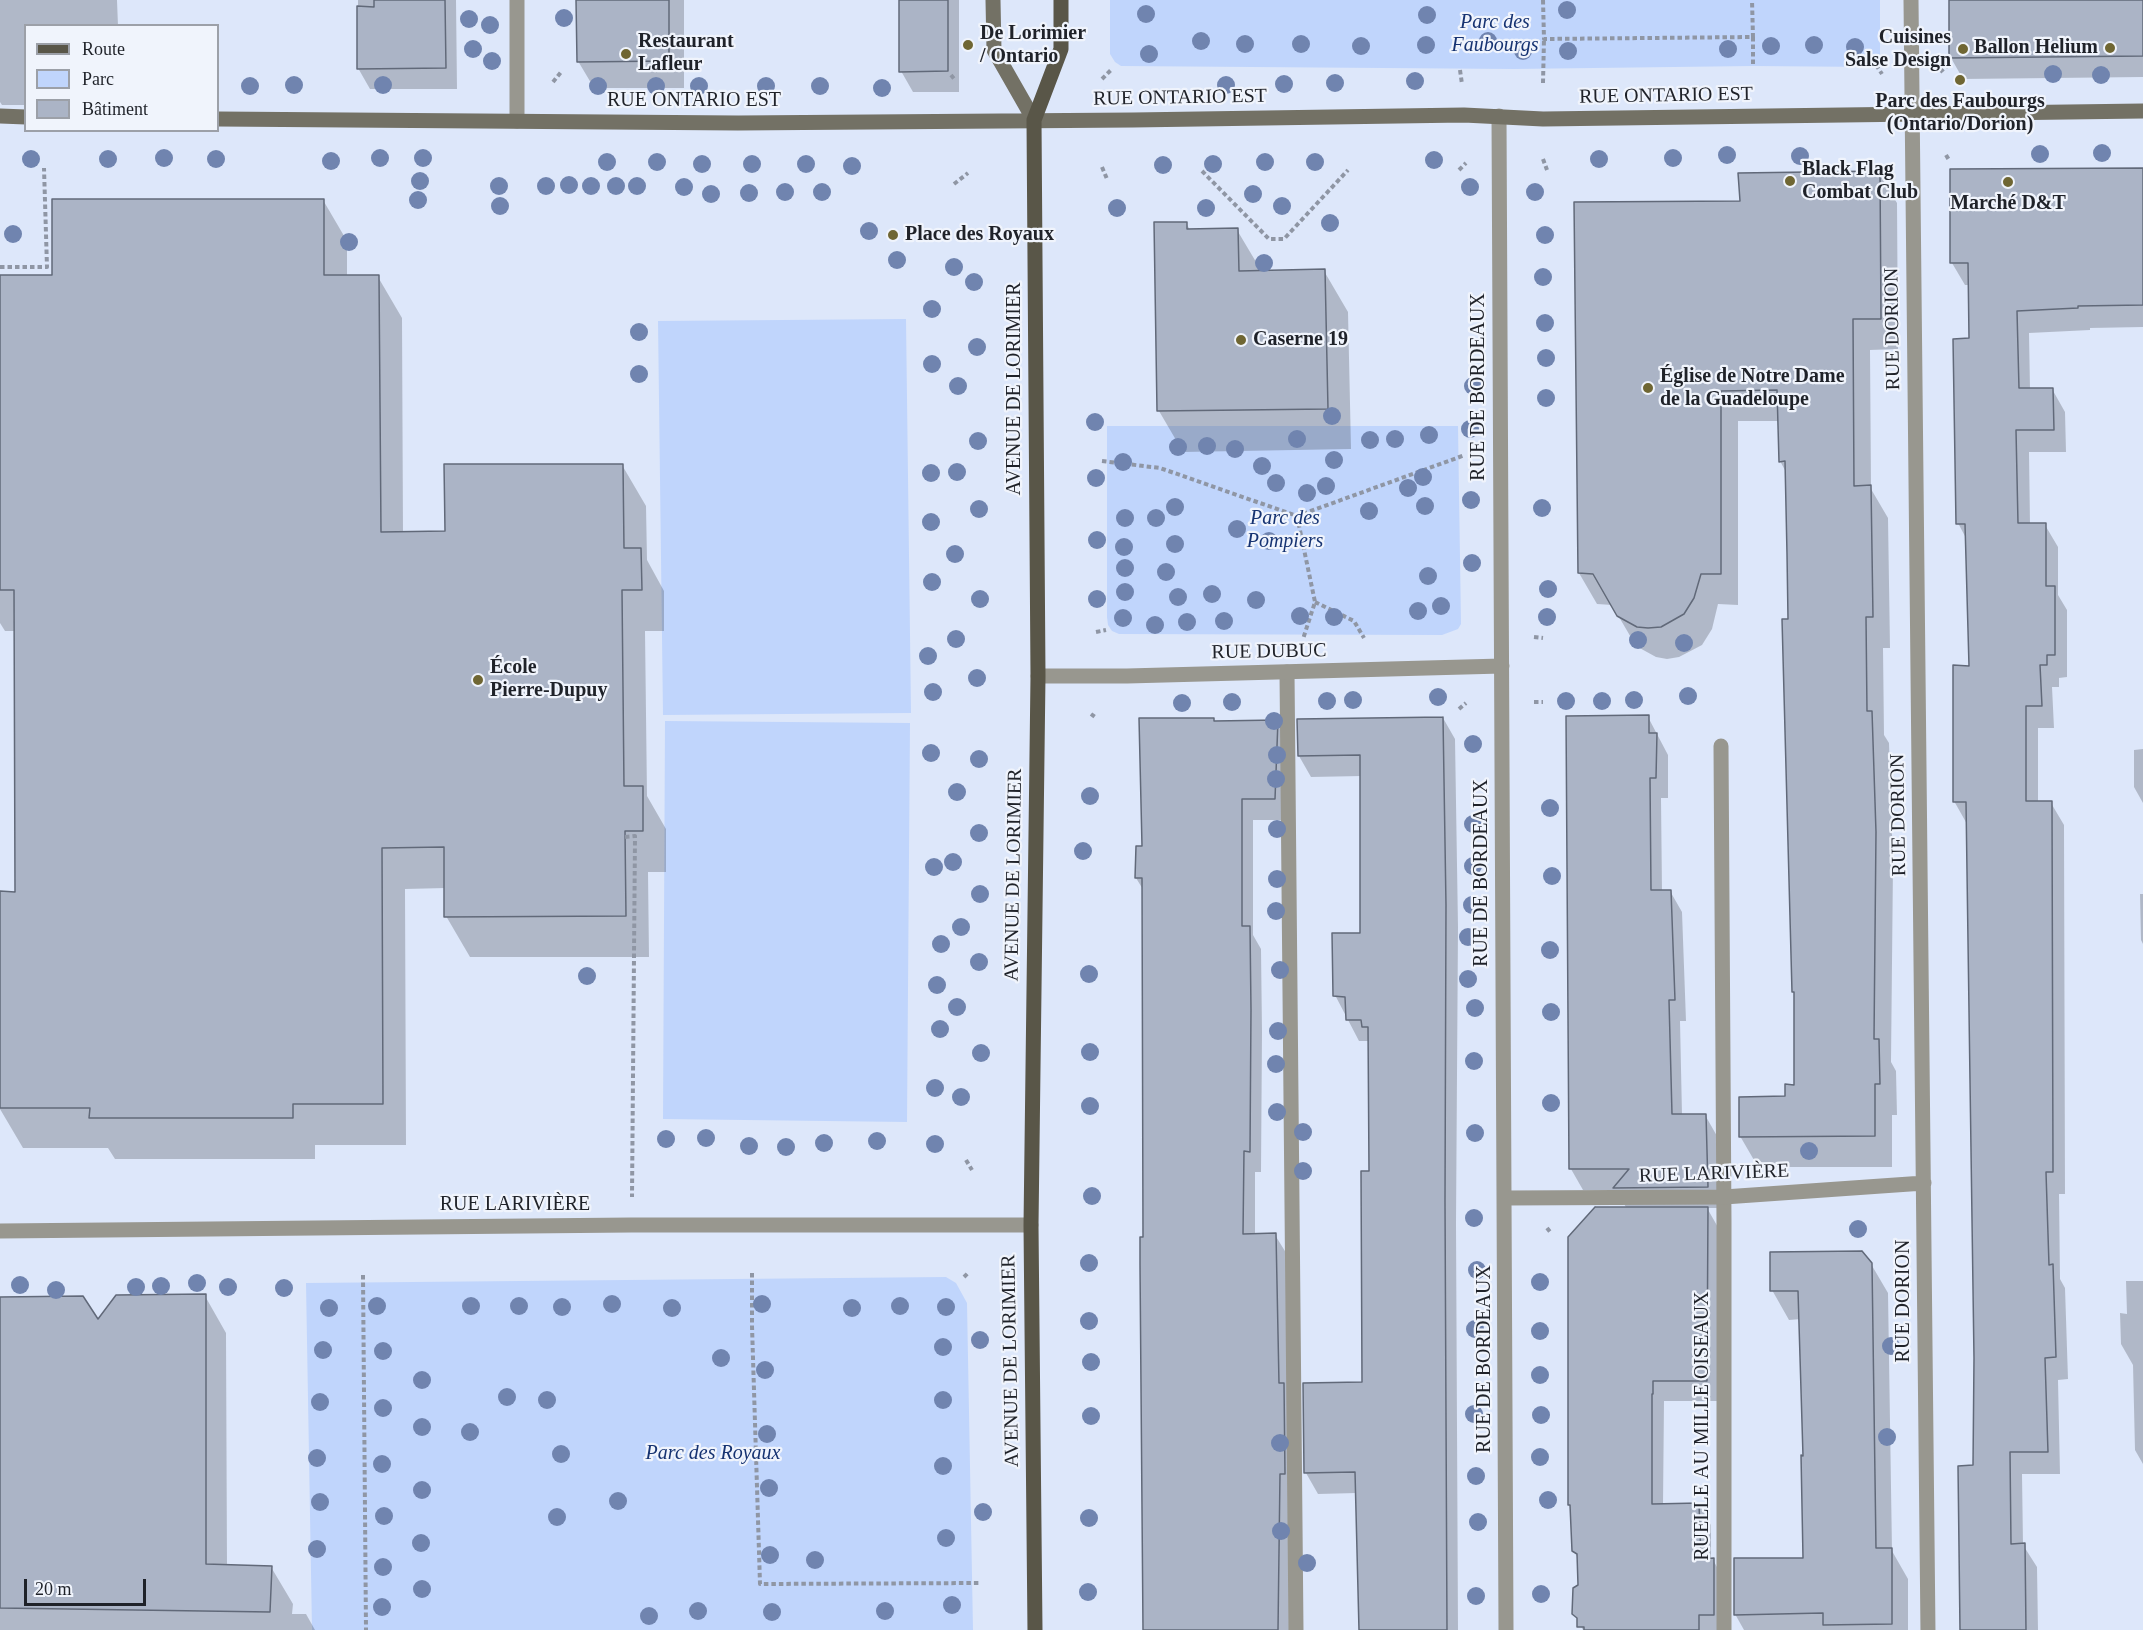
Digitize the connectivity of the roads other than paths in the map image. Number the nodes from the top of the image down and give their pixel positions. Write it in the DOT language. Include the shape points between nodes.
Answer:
graph roads {
  1 [pos="517,0"];
  2 [pos="993,0"];
  3 [pos="1061,0"];
  4 [pos="1911,0"];
  5 [pos="2143,111"];
  6 [pos="1912,114"];
  7 [pos="0,116"];
  8 [pos="1499,116"];
  9 [pos="24,117"];
  10 [pos="219,119"];
  11 [pos="1034,120"];
  12 [pos="518,122"];
  13 [pos="1502,666"];
  14 [pos="1287,672"];
  15 [pos="1038,676"];
  16 [pos="1721,746"];
  17 [pos="1924,1183"];
  18 [pos="1724,1197"];
  19 [pos="1506,1198"];
  20 [pos="1031,1225"];
  21 [pos="0,1230"];
  22 [pos="1035,1630"];
  23 [pos="1296,1630"];
  24 [pos="1506,1630"];
  25 [pos="1724,1630"];
  26 [pos="1928,1630"];
  1 -- 12 [label="street"];
  2 -- 11 [label="main road, AVENUE DE LORIMIER" via="994,50"];
  3 -- 11 [label="main road, AVENUE DE LORIMIER" via="1061,50"];
  4 -- 6 [label="street, RUE DORION"];
  5 -- 6 [label="main road, RUE ONTARIO EST"];
  6 -- 8 [label="main road, RUE ONTARIO EST" via="1543,119"];
  6 -- 17 [label="street, RUE DORION"];
  7 -- 9 [label="main road"];
  8 -- 11 [label="main road, RUE ONTARIO EST"];
  8 -- 13 [label="street, RUE DE BORDEAUX"];
  10 -- 12 [label="main road, RUE ONTARIO EST"];
  11 -- 12 [label="main road, RUE ONTARIO EST"];
  11 -- 15 [label="main road, AVENUE DE LORIMIER"];
  13 -- 14 [label="street, RUE DUBUC"];
  13 -- 19 [label="street, RUE DE BORDEAUX"];
  14 -- 15 [label="street, RUE DUBUC"];
  14 -- 23 [label="street"];
  15 -- 20 [label="main road, AVENUE DE LORIMIER"];
  16 -- 18 [label="street, RUELLE AU MILLE OISEAUX"];
  17 -- 18 [label="street, RUE LARIVIÈRE"];
  17 -- 26 [label="street, RUE DORION"];
  18 -- 19 [label="street, RUE LARIVIÈRE"];
  18 -- 25 [label="street, RUELLE AU MILLE OISEAUX"];
  19 -- 24 [label="street, RUE DE BORDEAUX"];
  20 -- 21 [label="street, RUE LARIVIÈRE"];
  20 -- 22 [label="main road, AVENUE DE LORIMIER"];
}
